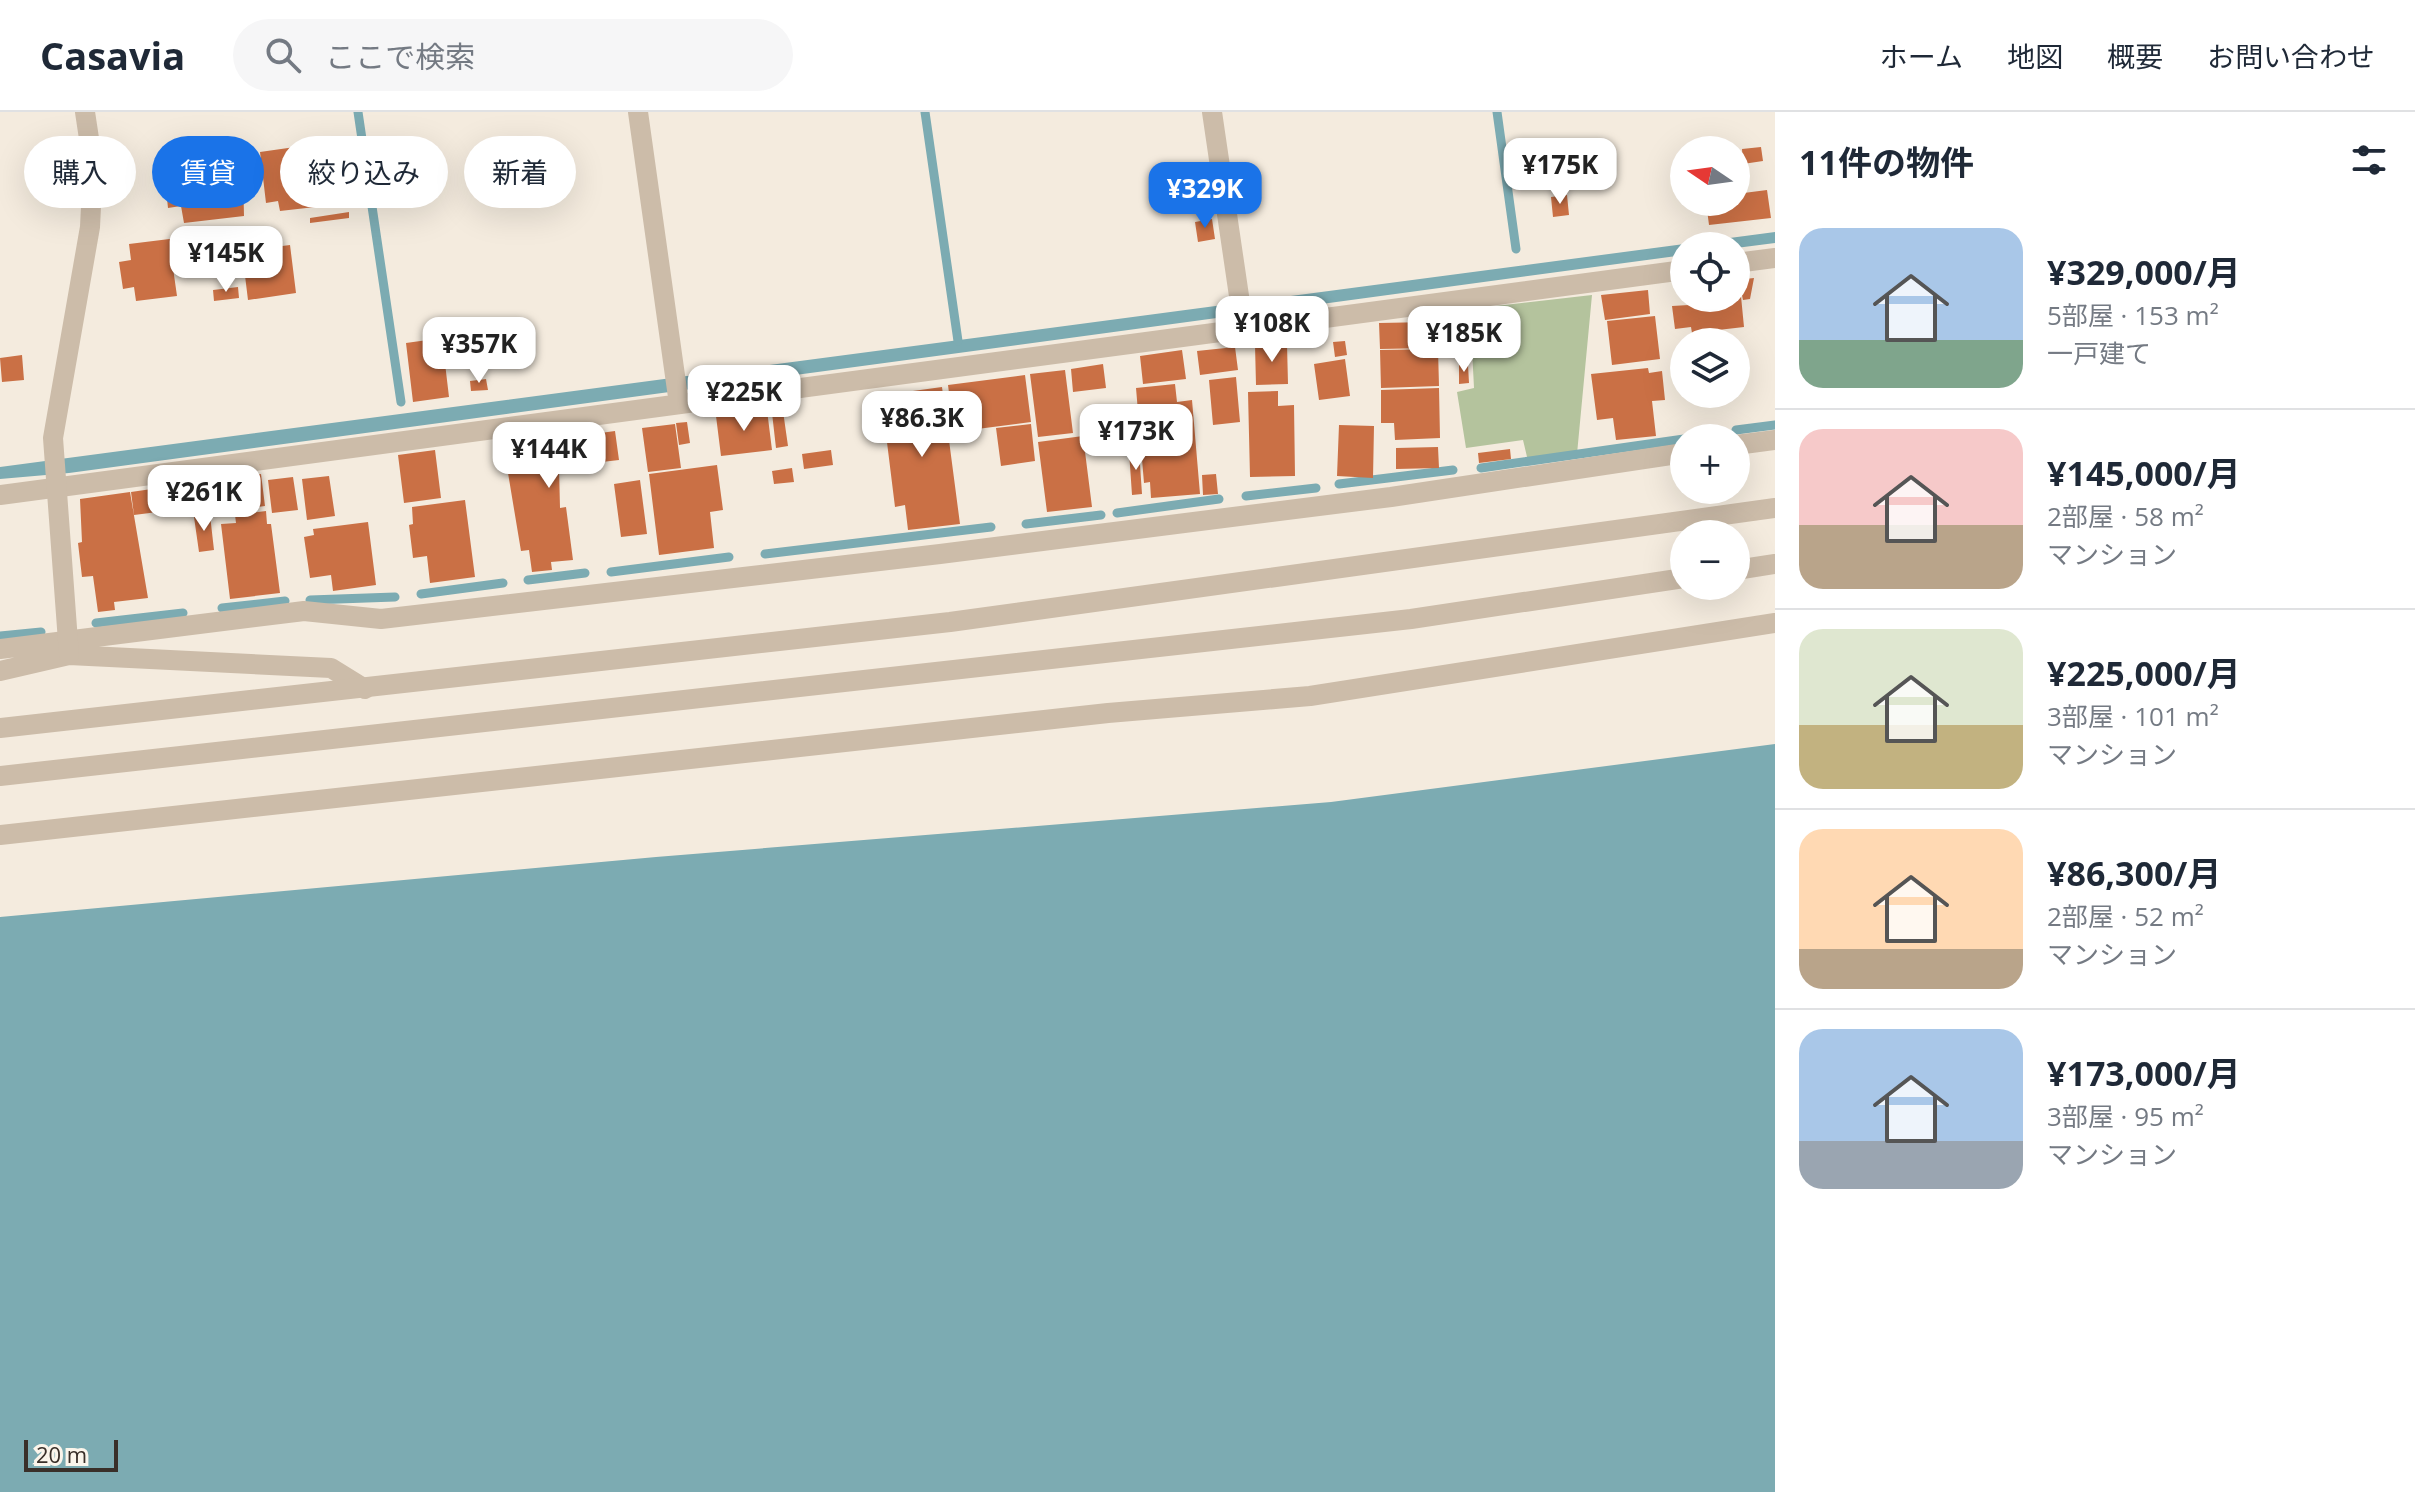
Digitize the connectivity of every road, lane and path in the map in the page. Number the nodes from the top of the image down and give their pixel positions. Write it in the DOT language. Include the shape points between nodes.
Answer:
graph roads {
  1 [pos="85,112"];
  2 [pos="638,112"];
  3 [pos="1212,112"];
  4 [pos="1775,258"];
  5 [pos="1750,261"];
  6 [pos="1670,272"];
  7 [pos="1243,324"];
  8 [pos="678,392"];
  9 [pos="1775,440"];
  10 [pos="1750,443"];
  11 [pos="1670,455"];
  12 [pos="54,484"];
  13 [pos="0,495"];
  14 [pos="1775,508"];
  15 [pos="1775,564"];
  16 [pos="1750,568"];
  17 [pos="1670,580"];
  18 [pos="1775,623"];
  19 [pos="0,649"];
  20 [pos="69,649"];
  21 [pos="0,671"];
  22 [pos="365,689"];
  23 [pos="0,728"];
  24 [pos="0,776"];
  25 [pos="0,835"];
  1 -- 12 [label="street" via="93,165 90,227 57,400"];
  2 -- 8 [label="street"];
  3 -- 7 [label="street"];
  4 -- 5 [label="street"];
  6 -- 7 [label="street"];
  7 -- 8 [label="street"];
  8 -- 12 [label="street"];
  9 -- 10 [label="street"];
  11 -- 20 [label="street" via="956,552 381,619 304,611"];
  12 -- 13 [label="street"];
  12 -- 20 [label="street"];
  14 -- 22 [label="street" via="950,622"];
  15 -- 16 [label="street"];
  17 -- 24 [label="street" via="1411,619"];
  18 -- 25 [label="street" via="1310,696 1108,713"];
  19 -- 20 [label="street"];
  20 -- 21 [label="street"];
  20 -- 22 [label="street" via="331,668"];
  22 -- 23 [label="street"];
}
